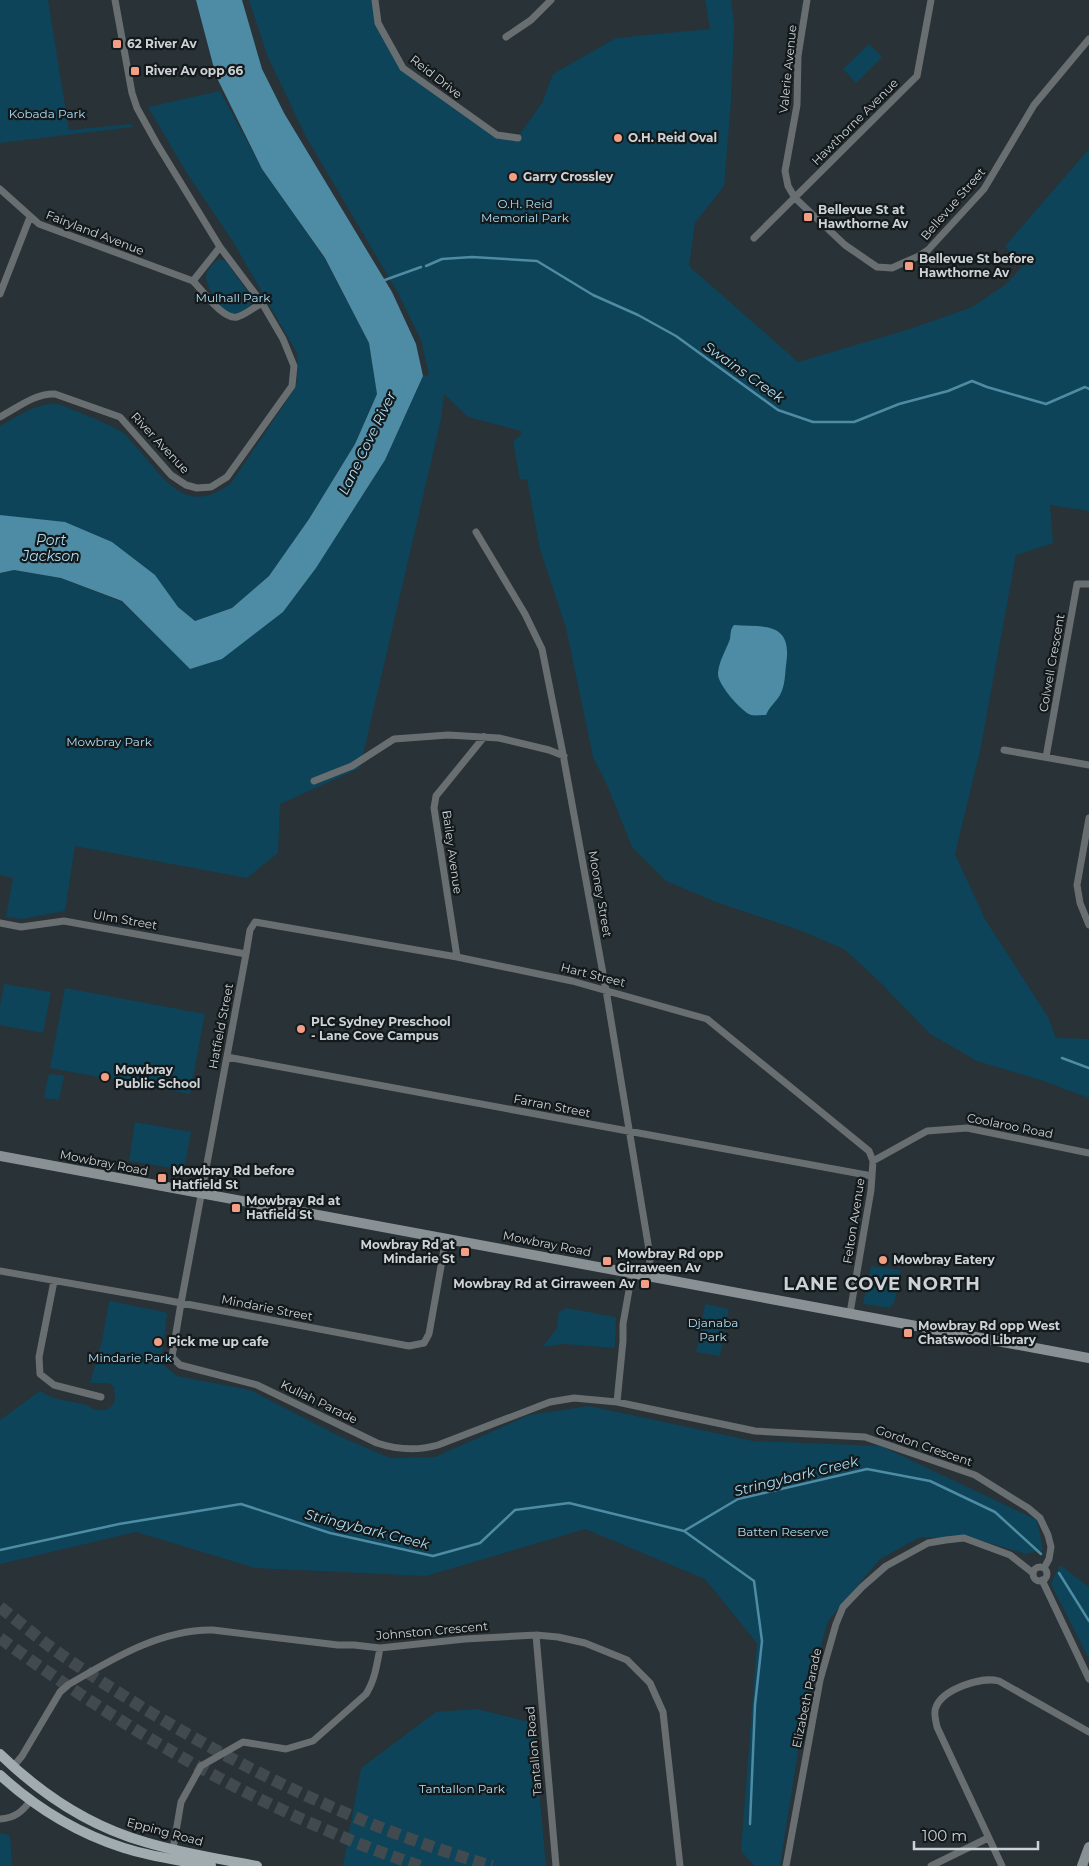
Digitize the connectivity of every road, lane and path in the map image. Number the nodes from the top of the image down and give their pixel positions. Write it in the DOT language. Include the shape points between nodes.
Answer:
graph roads {
  1 [pos="115,0"];
  2 [pos="375,0"];
  3 [pos="551,0"];
  4 [pos="808,0"];
  5 [pos="931,0"];
  6 [pos="506,37"];
  7 [pos="1089,39"];
  8 [pos="518,138"];
  9 [pos="0,188"];
  10 [pos="795,198"];
  11 [pos="30,217"];
  12 [pos="754,238"];
  13 [pos="220,247"];
  14 [pos="193,281"];
  15 [pos="0,294"];
  16 [pos="262,303"];
  17 [pos="0,417"];
  18 [pos="476,532"];
  19 [pos="1089,584"];
  20 [pos="484,737"];
  21 [pos="1004,750"];
  22 [pos="564,756"];
  23 [pos="1046,758"];
  24 [pos="1089,765"];
  25 [pos="314,780"];
  26 [pos="1089,818"];
  27 [pos="255,922"];
  28 [pos="0,924"];
  29 [pos="1089,926"];
  30 [pos="246,954"];
  31 [pos="457,957"];
  32 [pos="606,990"];
  33 [pos="227,1057"];
  34 [pos="630,1132"];
  35 [pos="1089,1153"];
  36 [pos="0,1156"];
  37 [pos="873,1161"];
  38 [pos="872,1176"];
  39 [pos="201,1194"];
  40 [pos="446,1238"];
  41 [pos="0,1271"];
  42 [pos="632,1273"];
  43 [pos="649,1277"];
  44 [pos="54,1281"];
  45 [pos="181,1303"];
  46 [pos="850,1313"];
  47 [pos="1089,1358"];
  48 [pos="101,1397"];
  49 [pos="617,1402"];
  50 [pos="1044,1568"];
  51 [pos="1033,1573"];
  52 [pos="1042,1580"];
  53 [pos="536,1635"];
  54 [pos="380,1648"];
  55 [pos="1089,1679"];
  56 [pos="1089,1732"];
  57 [pos="0,1754"];
  58 [pos="13,1767"];
  59 [pos="0,1775"];
  60 [pos="39,1789"];
  61 [pos="31,1800"];
  62 [pos="0,1818"];
  63 [pos="988,1838"];
  64 [pos="1089,1846"];
  65 [pos="174,1849"];
  66 [pos="211,1866"];
  67 [pos="257,1866"];
  68 [pos="556,1866"];
  69 [pos="680,1866"];
  70 [pos="786,1866"];
  71 [pos="931,1866"];
  72 [pos="1002,1866"];
  73 [pos="1082,1866"];
  1 -- 13 [label="street, River Avenue" via="137,108"];
  2 -- 8 [label="street, Reid Drive" via="378,23 403,68 497,135"];
  3 -- 6 [label="street" via="531,20"];
  4 -- 10 [label="street, Valerie Avenue" via="798,56 797,105 784,171"];
  5 -- 10 [label="street, Hawthorne Avenue" via="917,76"];
  7 -- 10 [label="street, Bellevue Street" via="1034,105 984,189 919,256 892,268 877,268 845,245"];
  9 -- 11 [label="street, Fairyland Avenue"];
  10 -- 12 [label="street, Hawthorne Avenue"];
  11 -- 14 [label="street, Fairyland Avenue" via="39,224"];
  11 -- 15 [label="street"];
  13 -- 14 [label="street"];
  13 -- 16 [label="street, River Avenue"];
  14 -- 16 [label="street" via="229,317 238,317"];
  16 -- 17 [label="street, River Avenue" via="290,354 294,366 292,386 228,477 217,484 197,488 180,483 120,417 55,394 38,396"];
  18 -- 22 [label="street, Mooney Street" via="542,649"];
  19 -- 23 [label="street, Colwell Crescent" via="1077,584"];
  20 -- 22 [label="street"];
  20 -- 25 [label="street" via="448,735 394,739 352,766"];
  20 -- 31 [label="street, Bailey Avenue" via="436,796 434,808"];
  21 -- 23 [label="street"];
  22 -- 32 [label="street, Mooney Street"];
  23 -- 24 [label="street"];
  26 -- 29 [label="street" via="1077,885"];
  27 -- 30 [label="street, Hatfield Street" via="250,930"];
  27 -- 31 [label="street, Hart Street"];
  28 -- 30 [label="street, Ulm Street" via="21,927 64,921"];
  30 -- 33 [label="street, Hatfield Street"];
  31 -- 32 [label="street, Hart Street"];
  32 -- 34 [label="street, Mooney Street"];
  32 -- 37 [label="street, Hart Street" via="706,1019 855,1139 869,1151"];
  33 -- 34 [label="street, Farran Street"];
  33 -- 39 [label="street, Hatfield Street"];
  34 -- 38 [label="street, Farran Street"];
  34 -- 43 [label="street, Mooney Street" via="650,1256"];
  35 -- 37 [label="street, Coolaroo Road" via="967,1128 927,1131"];
  36 -- 39 [label="main road, Mowbray Road"];
  37 -- 38 [label="street, Felton Avenue"];
  38 -- 46 [label="street, Felton Avenue"];
  39 -- 40 [label="main road, Mowbray Road"];
  39 -- 45 [label="street, Kullah Parade"];
  40 -- 42 [label="main road, Mowbray Road"];
  40 -- 45 [label="street, Mindarie Street" via="429,1334 424,1344 409,1346"];
  41 -- 44 [label="street, Mindarie Street"];
  42 -- 43 [label="main road, Mowbray Road"];
  42 -- 49 [label="street" via="623,1324"];
  43 -- 46 [label="main road, Mowbray Road"];
  44 -- 45 [label="street, Mindarie Street"];
  44 -- 48 [label="street" via="39,1357 40,1374 54,1384"];
  45 -- 49 [label="street, Kullah Parade" via="172,1357 180,1365 257,1385 394,1449 423,1449 438,1445 550,1402 574,1398"];
  46 -- 47 [label="main road, Mowbray Road"];
  49 -- 50 [label="street, Gordon Crescent" via="755,1432 865,1437 975,1475 1040,1518 1051,1547"];
  50 -- 51 [label="street" via="1037,1568"];
  50 -- 52 [label="street" via="1047,1575"];
  51 -- 52 [label="street" via="1036,1579"];
  51 -- 70 [label="street, Elizabeth Parade" via="1010,1555 964,1538 937,1541 917,1548 886,1566 843,1607 820,1680"];
  52 -- 55 [label="street"];
  53 -- 54 [label="street, Johnston Crescent"];
  53 -- 68 [label="street, Tantallon Road"];
  53 -- 69 [label="street, Johnston Crescent" via="558,1636 585,1643 627,1660 650,1683 662,1712"];
  54 -- 58 [label="street, Johnston Crescent" via="213,1630 196,1630 160,1638 68,1684"];
  54 -- 65 [label="street" via="371,1687 314,1741 286,1749 243,1742 201,1766 181,1802"];
  56 -- 63 [label="street" via="991,1679 971,1682 941,1699 934,1712 938,1727"];
  57 -- 58 [label="main road, Epping Road"];
  58 -- 60 [label="main road, Epping Road"];
  59 -- 61 [label="main road, Epping Road"];
  60 -- 61 [label="main road"];
  60 -- 65 [label="main road, Epping Road" via="68,1809 109,1829"];
  61 -- 62 [label="street" via="19,1814"];
  61 -- 66 [label="main road, Epping Road" via="69,1825 97,1838 126,1848"];
  63 -- 71 [label="street"];
  63 -- 72 [label="street"];
  64 -- 73 [label="main road"];
  65 -- 67 [label="main road, Epping Road"];
}
